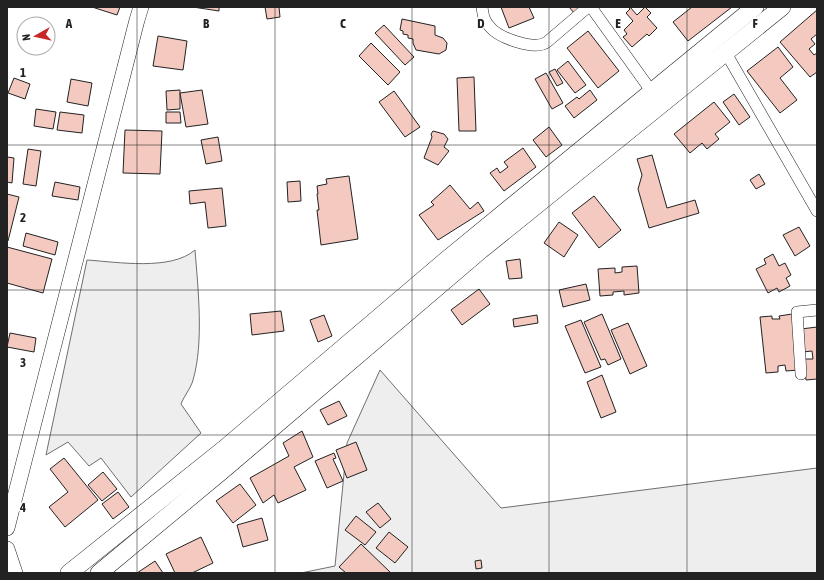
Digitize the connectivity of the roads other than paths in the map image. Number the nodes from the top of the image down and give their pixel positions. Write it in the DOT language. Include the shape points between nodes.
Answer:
graph roads {
  1 [pos="142,7"];
  2 [pos="482,7"];
  3 [pos="590,7"];
  4 [pos="755,7"];
  5 [pos="782,7"];
  6 [pos="726,53"];
  7 [pos="652,92"];
  8 [pos="817,211"];
  9 [pos="817,310"];
  10 [pos="801,374"];
  11 [pos="7,528"];
  12 [pos="7,549"];
  13 [pos="15,573"];
  14 [pos="69,573"];
  15 [pos="99,573"];
  1 -- 11 [label="street" via="134,28"];
  2 -- 3 [label="street" via="484,18 490,28 499,35 537,46 543,45"];
  3 -- 7 [label="street"];
  4 -- 7 [label="main road"];
  5 -- 6 [label="main road"];
  6 -- 8 [label="street"];
  6 -- 15 [label="main road" via="481,250 224,470"];
  7 -- 14 [label="main road" via="445,261 224,449"];
  9 -- 10 [label="street" via="797,312"];
  12 -- 13 [label="street"];
}
